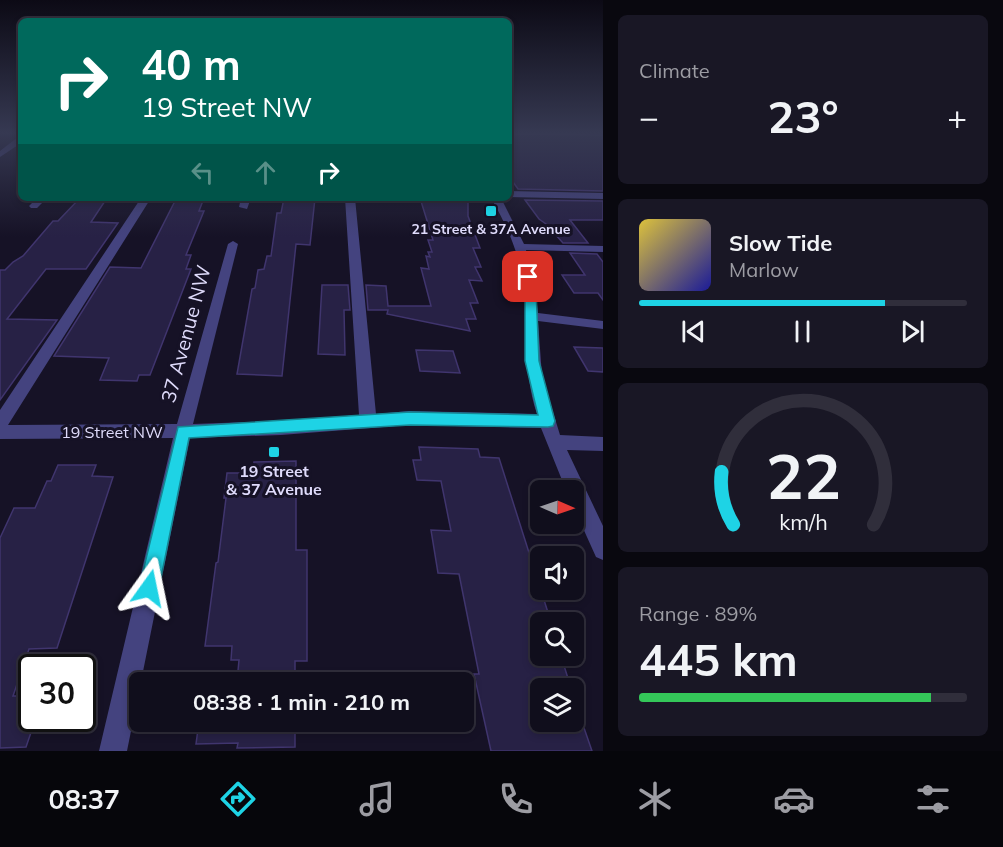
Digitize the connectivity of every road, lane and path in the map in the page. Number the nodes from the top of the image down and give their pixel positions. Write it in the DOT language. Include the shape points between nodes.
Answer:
graph roads {
  1 [pos="512,194"];
  2 [pos="603,196"];
  3 [pos="39,201"];
  4 [pos="144,201"];
  5 [pos="350,201"];
  6 [pos="497,201"];
  7 [pos="34,206"];
  8 [pos="233,244"];
  9 [pos="520,247"];
  10 [pos="603,249"];
  11 [pos="531,316"];
  12 [pos="603,325"];
  13 [pos="368,420"];
  14 [pos="548,421"];
  15 [pos="0,424"];
  16 [pos="183,431"];
  17 [pos="0,432"];
  18 [pos="556,442"];
  19 [pos="603,444"];
  20 [pos="603,550"];
  21 [pos="113,751"];
  1 -- 2 [label="street"];
  3 -- 7 [label="street"];
  4 -- 15 [label="street"];
  5 -- 13 [label="street"];
  6 -- 9 [label="street"];
  8 -- 16 [label="street, 37 Avenue NW"];
  9 -- 10 [label="street"];
  9 -- 11 [label="street" via="530,290"];
  11 -- 12 [label="street"];
  11 -- 14 [label="street" via="533,368"];
  13 -- 14 [label="street, 19 Street NW"];
  13 -- 16 [label="street, 19 Street NW"];
  14 -- 18 [label="street"];
  16 -- 17 [label="street, 19 Street NW"];
  16 -- 21 [label="street, 37 Avenue NW"];
  18 -- 19 [label="street"];
  18 -- 20 [label="street"];
}
